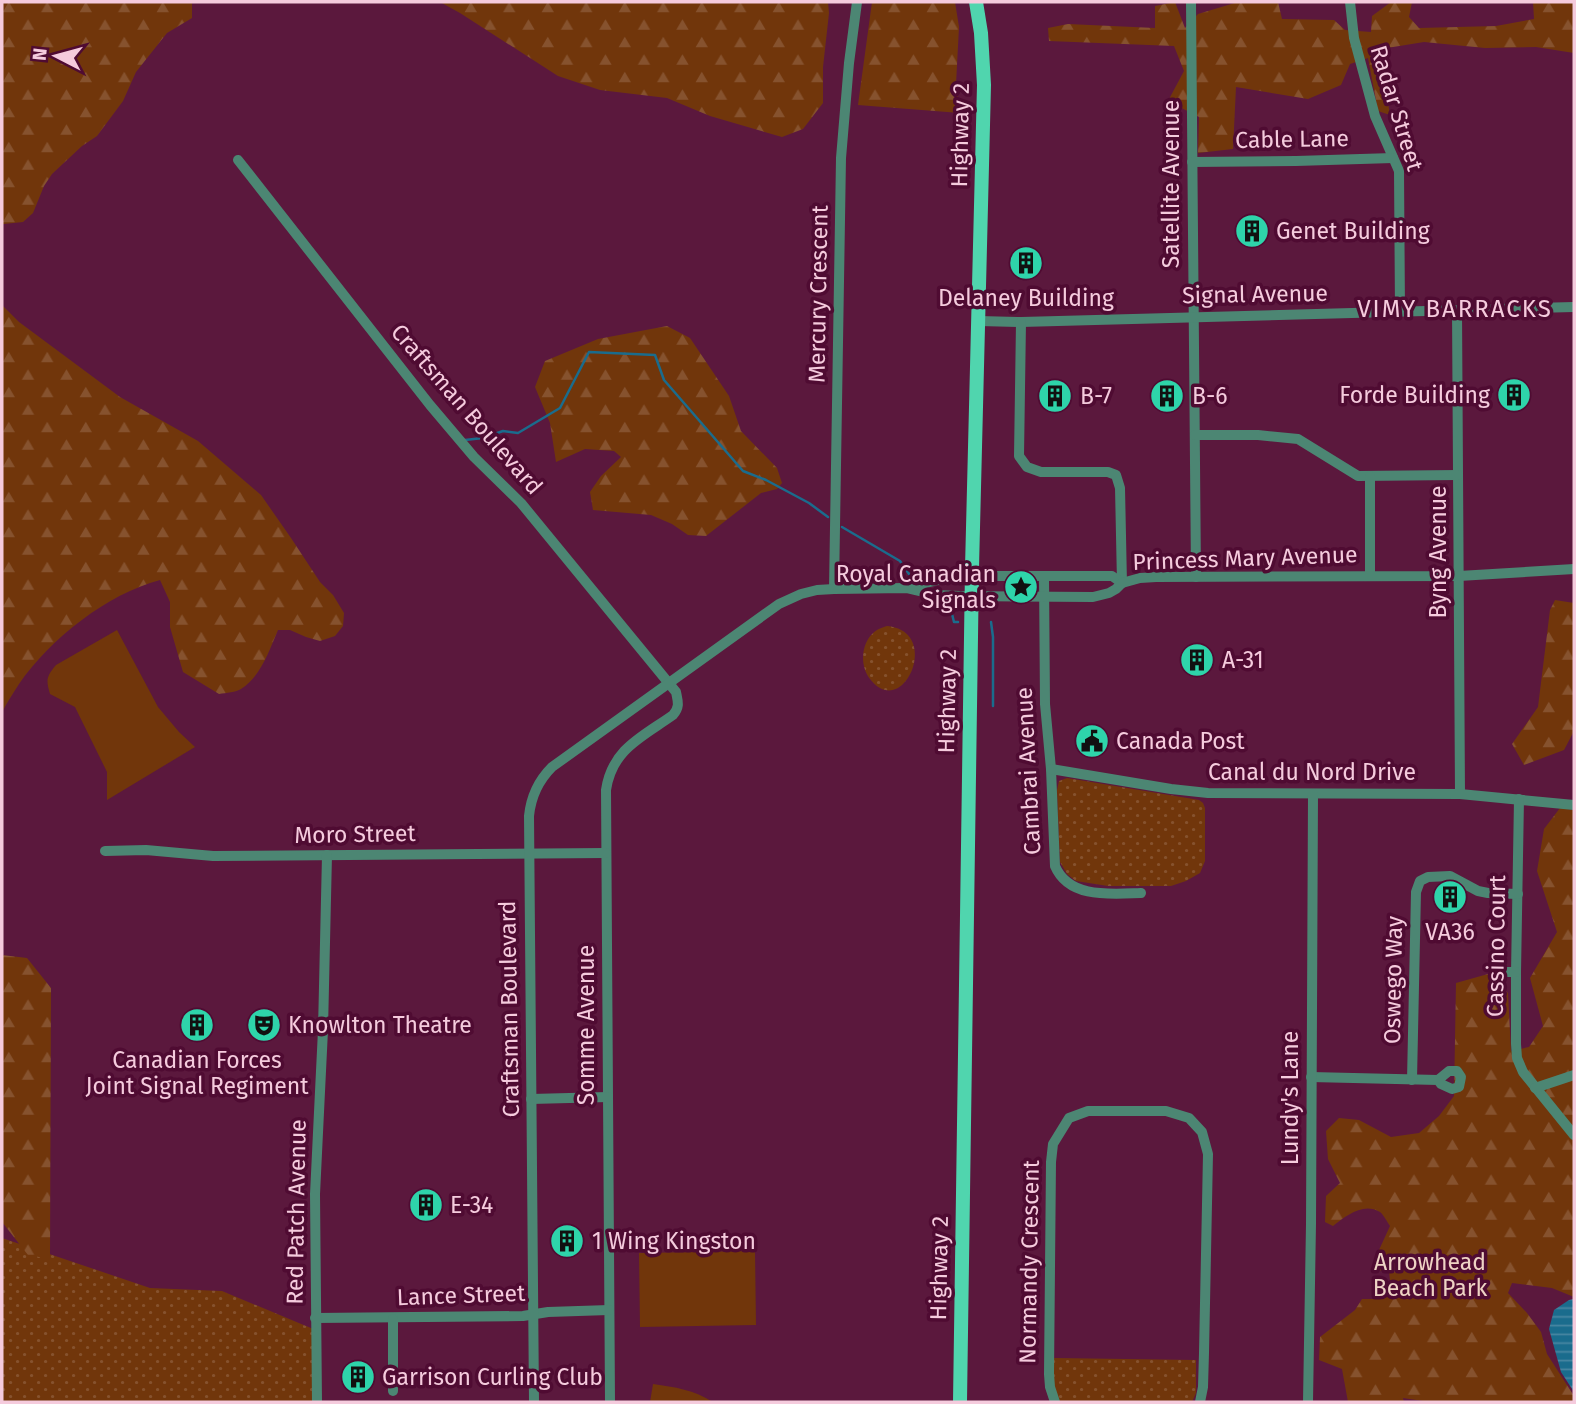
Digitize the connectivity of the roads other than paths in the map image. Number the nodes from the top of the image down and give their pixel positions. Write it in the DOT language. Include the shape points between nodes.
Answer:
graph roads {
  1 [pos="857,2"];
  2 [pos="976,2"];
  3 [pos="1191,2"];
  4 [pos="1350,2"];
  5 [pos="1394,158"];
  6 [pos="238,160"];
  7 [pos="1192,162"];
  8 [pos="1574,307"];
  9 [pos="1457,310"];
  10 [pos="1400,312"];
  11 [pos="1194,317"];
  12 [pos="979,321"];
  13 [pos="1021,322"];
  14 [pos="1195,435"];
  15 [pos="1458,475"];
  16 [pos="1370,476"];
  17 [pos="1574,569"];
  18 [pos="1370,575"];
  19 [pos="972,576"];
  20 [pos="1044,576"];
  21 [pos="1459,576"];
  22 [pos="1196,577"];
  23 [pos="1122,583"];
  24 [pos="906,588"];
  25 [pos="834,589"];
  26 [pos="971,596"];
  27 [pos="1044,597"];
  28 [pos="669,682"];
  29 [pos="1051,769"];
  30 [pos="1313,794"];
  31 [pos="1460,794"];
  32 [pos="1520,799"];
  33 [pos="1574,804"];
  34 [pos="105,851"];
  35 [pos="529,853"];
  36 [pos="607,853"];
  37 [pos="327,855"];
  38 [pos="1141,893"];
  39 [pos="1518,894"];
  40 [pos="1500,972"];
  41 [pos="1516,972"];
  42 [pos="1574,1075"];
  43 [pos="1311,1077"];
  44 [pos="1412,1080"];
  45 [pos="1438,1080"];
  46 [pos="1535,1088"];
  47 [pos="608,1097"];
  48 [pos="531,1099"];
  49 [pos="1574,1136"];
  50 [pos="609,1310"];
  51 [pos="533,1314"];
  52 [pos="315,1318"];
  53 [pos="393,1318"];
  54 [pos="393,1391"];
  55 [pos="317,1402"];
  56 [pos="534,1402"];
  57 [pos="610,1402"];
  58 [pos="960,1402"];
  59 [pos="1055,1402"];
  60 [pos="1200,1402"];
  61 [pos="1308,1402"];
  1 -- 25 [label="street, Mercury Crescent" via="841,158"];
  2 -- 12 [label="main road, Highway 2" via="984,85"];
  3 -- 7 [label="street, Satellite Avenue"];
  4 -- 5 [label="street, Radar Street" via="1354,38 1375,116"];
  5 -- 7 [label="street, Cable Lane"];
  5 -- 10 [label="street, Radar Street" via="1399,171"];
  6 -- 28 [label="street, Craftsman Boulevard" via="430,405 521,503"];
  7 -- 11 [label="street, Satellite Avenue"];
  8 -- 9 [label="street, Signal Avenue"];
  9 -- 10 [label="street, Signal Avenue"];
  9 -- 15 [label="street, Byng Avenue"];
  10 -- 11 [label="street, Signal Avenue"];
  11 -- 13 [label="street, Signal Avenue"];
  11 -- 14 [label="street, Satellite Avenue"];
  12 -- 13 [label="street, Signal Avenue"];
  12 -- 19 [label="main road, Highway 2"];
  13 -- 23 [label="street" via="1019,456 1027,467 1041,472 1116,475"];
  14 -- 16 [label="street" via="1298,439 1353,474"];
  14 -- 22 [label="street, Satellite Avenue"];
  15 -- 16 [label="street"];
  15 -- 21 [label="street, Byng Avenue"];
  16 -- 18 [label="street, Princess Mary Avenue"];
  17 -- 21 [label="street, Princess Mary Avenue"];
  18 -- 21 [label="street, Princess Mary Avenue"];
  18 -- 22 [label="street, Princess Mary Avenue"];
  19 -- 20 [label="street, Princess Mary Avenue"];
  19 -- 24 [label="street, Craftsman Boulevard"];
  19 -- 26 [label="main road, Highway 2"];
  20 -- 23 [label="street, Princess Mary Avenue" via="1112,576"];
  20 -- 27 [label="street, Cambrai Avenue"];
  21 -- 31 [label="street, Byng Avenue"];
  22 -- 23 [label="street, Princess Mary Avenue"];
  23 -- 27 [label="street, Princess Mary Avenue" via="1093,597"];
  24 -- 25 [label="street, Craftsman Boulevard"];
  24 -- 26 [label="street, Craftsman Boulevard"];
  25 -- 28 [label="street, Craftsman Boulevard" via="801,594 779,604"];
  26 -- 27 [label="street, Princess Mary Avenue"];
  26 -- 58 [label="main road, Highway 2"];
  27 -- 29 [label="street, Cambrai Avenue"];
  28 -- 35 [label="street, Craftsman Boulevard" via="544,775 530,805"];
  28 -- 36 [label="street, Somme Avenue" via="677,692 677,710 627,747 608,777"];
  29 -- 30 [label="street, Canal du Nord Drive" via="1192,792"];
  29 -- 38 [label="street, Cambrai Avenue" via="1058,873 1078,889"];
  30 -- 31 [label="street, Canal du Nord Drive"];
  30 -- 43 [label="street, Lundy's Lane"];
  31 -- 32 [label="street, Canal du Nord Drive"];
  32 -- 33 [label="street, Canal du Nord Drive"];
  32 -- 39 [label="street, Cassino Court"];
  34 -- 37 [label="street, Moro Street"];
  35 -- 36 [label="street, Moro Street"];
  35 -- 37 [label="street, Moro Street"];
  35 -- 48 [label="street, Craftsman Boulevard"];
  36 -- 47 [label="street, Somme Avenue"];
  37 -- 52 [label="street, Red Patch Avenue"];
  39 -- 41 [label="street, Cassino Court"];
  39 -- 44 [label="street, Oswego Way" via="1478,891 1450,876 1420,881 1416,892"];
  40 -- 41 [label="street"];
  41 -- 46 [label="street, Cassino Court" via="1517,1058"];
  42 -- 46 [label="street"];
  43 -- 44 [label="street"];
  43 -- 61 [label="street, Lundy's Lane"];
  44 -- 45 [label="street"];
  46 -- 49 [label="street, Cassino Court"];
  47 -- 48 [label="street"];
  47 -- 50 [label="street, Somme Avenue"];
  48 -- 51 [label="street, Craftsman Boulevard"];
  50 -- 51 [label="street, Lance Street"];
  50 -- 57 [label="street, Somme Avenue"];
  51 -- 53 [label="street, Lance Street"];
  51 -- 56 [label="street, Craftsman Boulevard"];
  52 -- 53 [label="street, Lance Street"];
  52 -- 55 [label="street, Red Patch Avenue"];
  53 -- 54 [label="street"];
  59 -- 60 [label="street, Normandy Crescent" via="1049,1374 1053,1144 1069,1118 1088,1111 1127,1110 1166,1111 1189,1118 1202,1132 1208,1154"];
}
